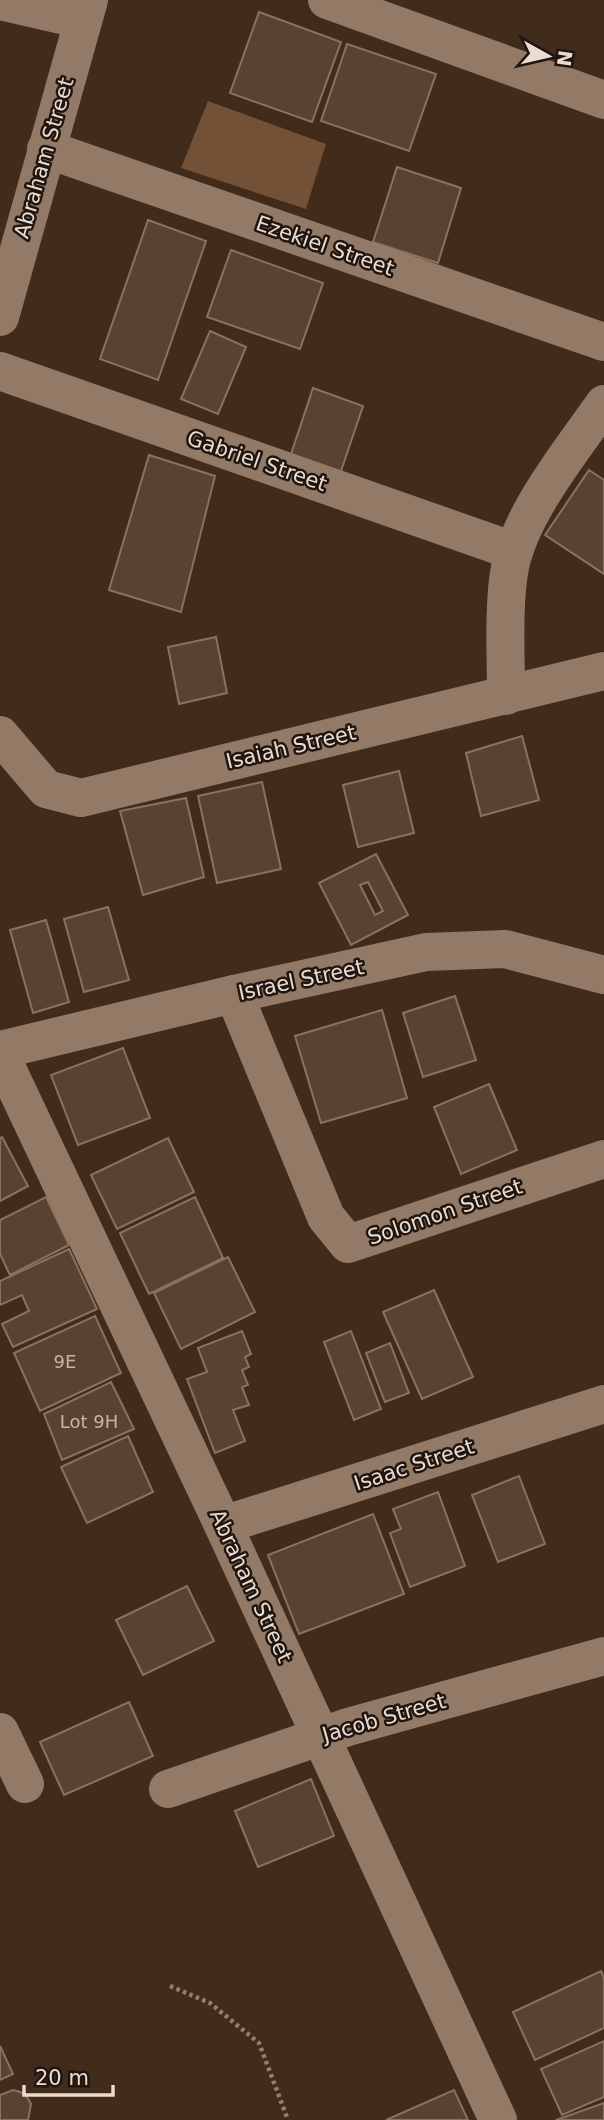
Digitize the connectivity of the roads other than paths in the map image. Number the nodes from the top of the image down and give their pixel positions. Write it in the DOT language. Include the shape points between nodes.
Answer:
graph roads {
  1 [pos="327,0"];
  2 [pos="0,1"];
  3 [pos="86,10"];
  4 [pos="604,100"];
  5 [pos="46,149"];
  6 [pos="0,317"];
  7 [pos="604,342"];
  8 [pos="0,371"];
  9 [pos="604,404"];
  10 [pos="514,551"];
  11 [pos="604,671"];
  12 [pos="506,696"];
  13 [pos="0,735"];
  14 [pos="604,975"];
  15 [pos="234,994"];
  16 [pos="0,1052"];
  17 [pos="604,1159"];
  18 [pos="604,1404"];
  19 [pos="223,1525"];
  20 [pos="601,1665"];
  21 [pos="0,1732"];
  22 [pos="319,1736"];
  23 [pos="25,1784"];
  24 [pos="168,1789"];
  25 [pos="498,2120"];
  1 -- 4 [label="street"];
  2 -- 3 [label="street"];
  3 -- 5 [label="street, Abraham Street"];
  5 -- 6 [label="street, Abraham Street"];
  5 -- 7 [label="street, Ezekiel Street"];
  8 -- 10 [label="street, Gabriel Street"];
  9 -- 10 [label="street" via="540,500"];
  10 -- 12 [label="street" via="508,586"];
  11 -- 12 [label="street, Isaiah Street"];
  12 -- 13 [label="street, Isaiah Street" via="81,798 46,789"];
  14 -- 15 [label="street, Israel Street" via="505,949 426,952"];
  15 -- 16 [label="street, Israel Street"];
  15 -- 17 [label="street, Solomon Street" via="326,1217 348,1244"];
  16 -- 19 [label="street, Abraham Street"];
  18 -- 19 [label="street, Isaac Street"];
  19 -- 22 [label="street, Abraham Street"];
  20 -- 22 [label="street, Jacob Street"];
  21 -- 23 [label="street"];
  22 -- 24 [label="street, Jacob Street"];
  22 -- 25 [label="street, Abraham Street"];
}
